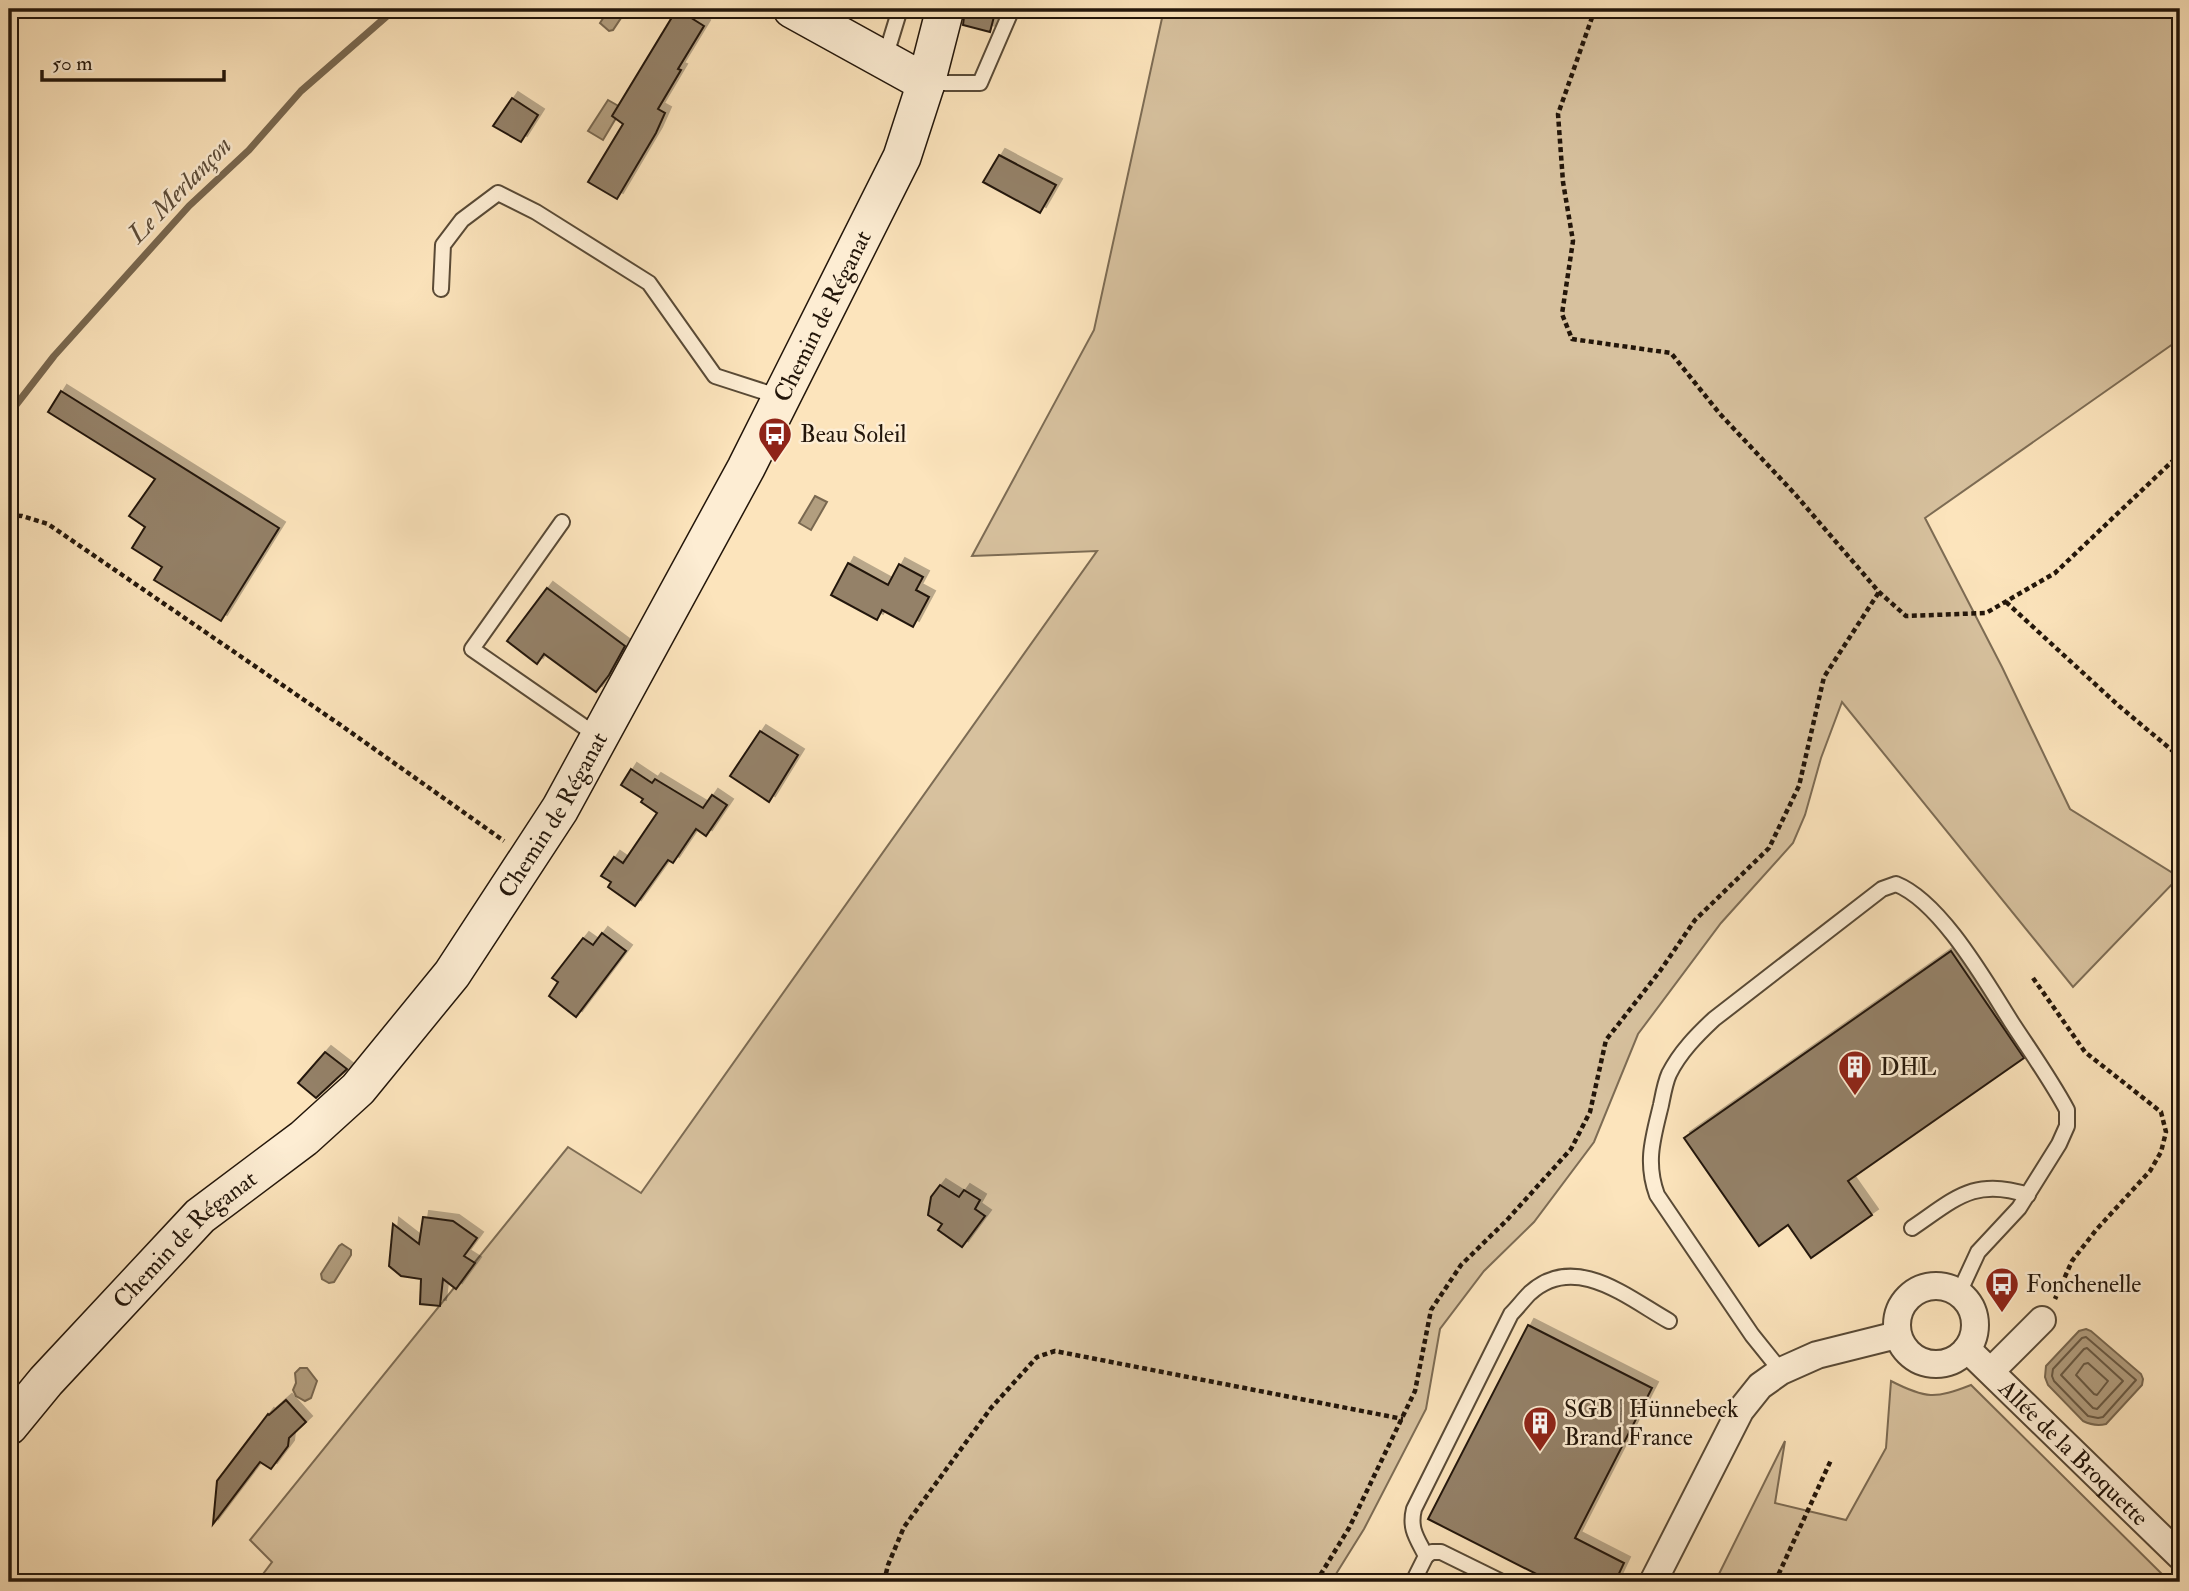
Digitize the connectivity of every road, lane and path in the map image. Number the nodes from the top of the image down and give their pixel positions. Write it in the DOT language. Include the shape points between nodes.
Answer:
graph roads {
  1 [pos="792,9"];
  2 [pos="901,9"];
  3 [pos="946,9"];
  4 [pos="1012,9"];
  5 [pos="1595,9"];
  6 [pos="884,60"];
  7 [pos="926,83"];
  8 [pos="441,289"];
  9 [pos="781,398"];
  10 [pos="2180,454"];
  11 [pos="9,515"];
  12 [pos="562,522"];
  13 [pos="1879,592"];
  14 [pos="2006,602"];
  15 [pos="599,737"];
  16 [pos="2180,757"];
  17 [pos="528,857"];
  18 [pos="2033,978"];
  19 [pos="2028,1195"];
  20 [pos="1912,1228"];
  21 [pos="1959,1293"];
  22 [pos="2042,1320"];
  23 [pos="1669,1321"];
  24 [pos="1897,1335"];
  25 [pos="1967,1349"];
  26 [pos="1781,1371"];
  27 [pos="1991,1371"];
  28 [pos="1403,1419"];
  29 [pos="9,1426"];
  30 [pos="1831,1460"];
  31 [pos="1426,1556"];
  32 [pos="2180,1556"];
  33 [pos="884,1582"];
  34 [pos="1316,1582"];
  35 [pos="1413,1582"];
  36 [pos="1502,1582"];
  37 [pos="1653,1582"];
  38 [pos="1775,1582"];
  1 -- 6 [label="street"];
  2 -- 6 [label="lane"];
  3 -- 7 [label="street, Chemin de Réganat"];
  4 -- 7 [label="lane" via="980,83"];
  5 -- 13 [label="path" via="1558,114 1573,241 1562,314 1572,340 1671,353"];
  6 -- 7 [label="street"];
  7 -- 9 [label="street, Chemin de Réganat" via="902,157"];
  8 -- 9 [label="lane" via="443,245 462,220 498,193 649,283 715,376"];
  9 -- 15 [label="street, Chemin de Réganat"];
  10 -- 14 [label="path" via="2055,573"];
  11 -- 17 [label="path" via="48,524"];
  12 -- 15 [label="lane" via="472,649"];
  13 -- 14 [label="path" via="1906,616 1986,614"];
  13 -- 28 [label="path" via="1824,677 1799,786 1769,848 1695,920 1606,1040 1590,1112 1570,1149 1461,1265 1439,1299 1432,1310 1415,1391"];
  14 -- 16 [label="path"];
  15 -- 17 [label="street, Chemin de Réganat"];
  17 -- 29 [label="street, Chemin de Réganat" via="452,974 358,1089 304,1138 200,1216"];
  18 -- 22 [label="path" via="2085,1052 2161,1112 2166,1132 2150,1171 2072,1261"];
  19 -- 20 [label="lane" via="2008,1188 1978,1189"];
  19 -- 21 [label="lane" via="1978,1252"];
  19 -- 26 [label="lane" via="2059,1144 2067,1126 2067,1110 1942,921 1908,889 1896,884 1882,889 1714,1019 1691,1042 1668,1074 1653,1138 1651,1179 1657,1195"];
  21 -- 24 [label="street" via="1933,1286 1908,1296 1896,1321"];
  21 -- 25 [label="street" via="1968,1302 1975,1326"];
  22 -- 27 [label="street"];
  23 -- 31 [label="lane" via="1598,1281 1578,1276 1557,1278 1532,1291 1511,1314 1414,1508 1413,1531"];
  24 -- 25 [label="street" via="1902,1347 1923,1363 1947,1363"];
  24 -- 26 [label="street" via="1817,1355"];
  25 -- 27 [label="street, Allée de la Broquette"];
  26 -- 37 [label="street" via="1760,1386 1740,1411"];
  27 -- 32 [label="street, Allée de la Broquette"];
  28 -- 33 [label="path" via="1055,1351 1037,1357 991,1408 904,1527"];
  28 -- 34 [label="path" via="1349,1528"];
  30 -- 38 [label="path"];
  31 -- 35 [label="lane"];
  31 -- 36 [label="lane" via="1441,1552"];
}
